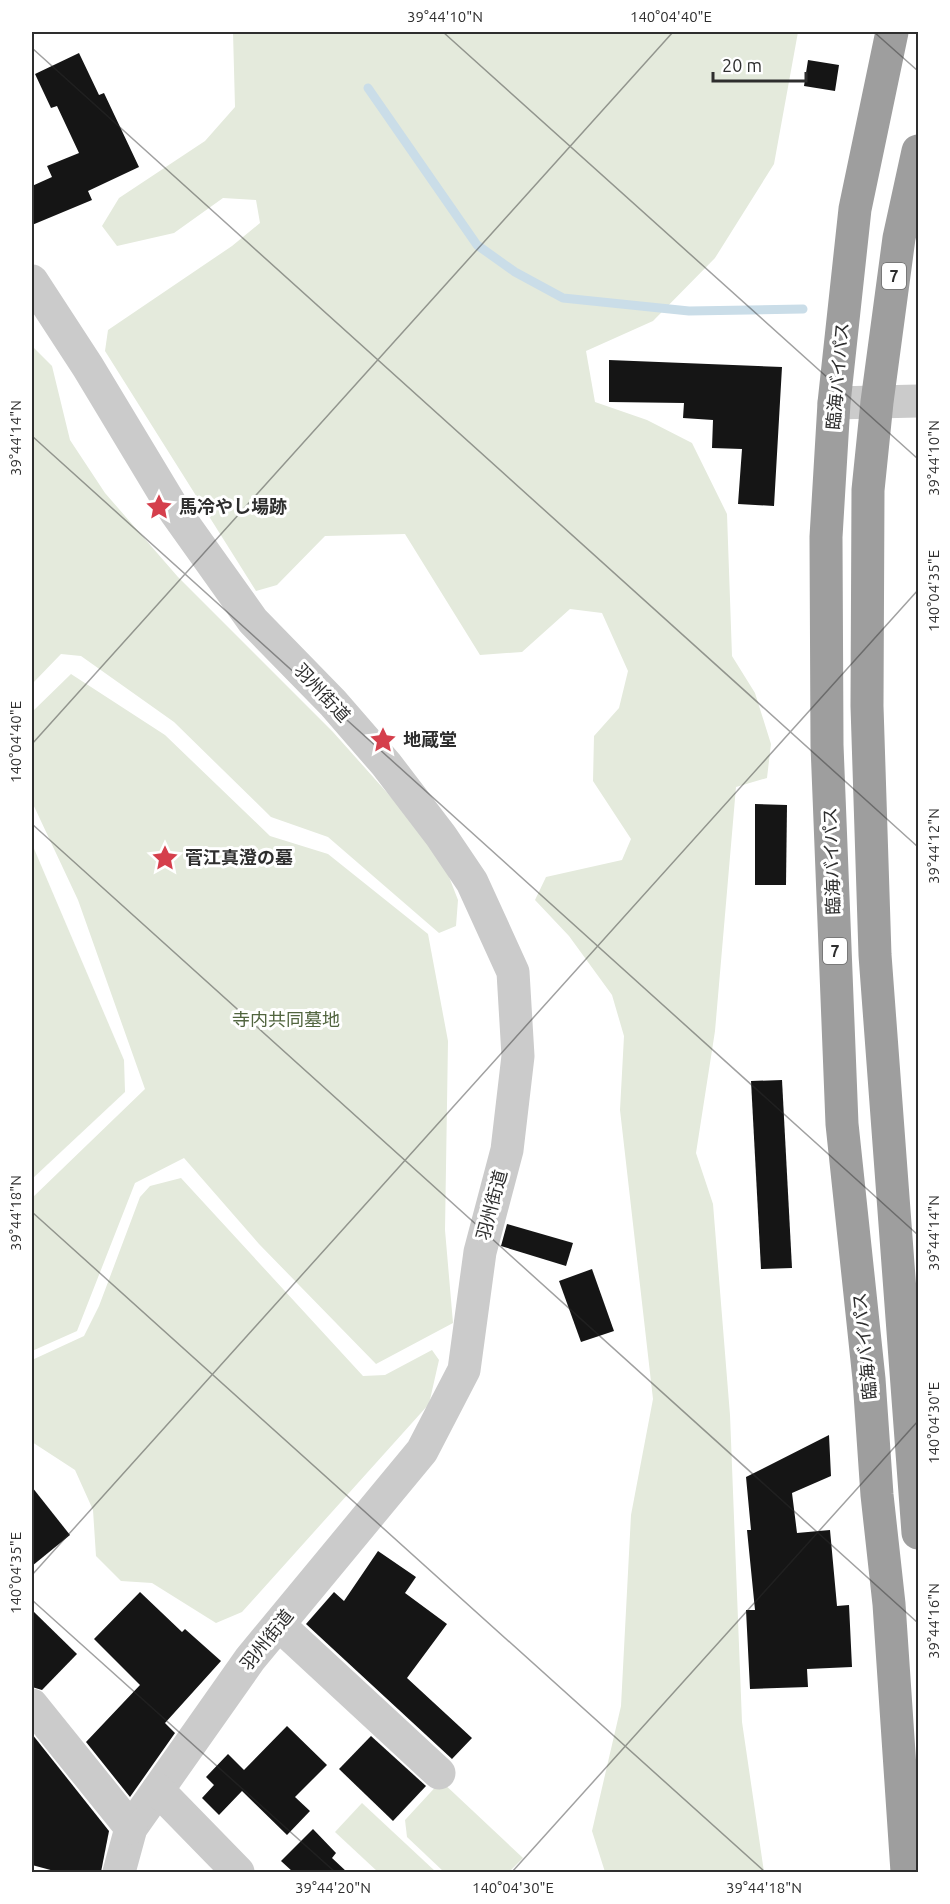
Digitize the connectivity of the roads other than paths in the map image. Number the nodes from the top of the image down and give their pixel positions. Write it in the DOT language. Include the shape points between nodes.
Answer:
graph roads {
  1 [pos="892,32"];
  2 [pos="918,151"];
  3 [pos="32,281"];
  4 [pos="918,401"];
  5 [pos="876,402"];
  6 [pos="834,403"];
  7 [pos="877,1495"];
  8 [pos="917,1501"];
  9 [pos="918,1533"];
  10 [pos="279,1625"];
  11 [pos="32,1707"];
  12 [pos="439,1773"];
  13 [pos="158,1790"];
  14 [pos="131,1828"];
  15 [pos="122,1870"];
  16 [pos="238,1872"];
  17 [pos="907,1872"];
  1 -- 6 [label="highway, 臨海バイパス / 7" via="855,209"];
  2 -- 5 [label="highway, 臨海バイパス / 7" via="899,238"];
  3 -- 10 [label="street, 羽州街道" via="183,524 253,621 379,755 441,836 472,882 513,972 518,1056 507,1150 480,1252 464,1370 422,1451"];
  4 -- 5 [label="street"];
  5 -- 6 [label="street"];
  5 -- 8 [label="highway, 臨海バイパス / 7" via="868,490 867,706 875,955"];
  6 -- 7 [label="highway, 臨海バイパス / 7" via="826,537 827,745 842,1124"];
  7 -- 8 [label="street"];
  7 -- 17 [label="highway, 臨海バイパス / 7" via="889,1604"];
  8 -- 9 [label="highway, 臨海バイパス / 7"];
  10 -- 12 [label="street"];
  10 -- 13 [label="street, 羽州街道" via="250,1659"];
  11 -- 14 [label="street"];
  13 -- 14 [label="street, 羽州街道"];
  13 -- 16 [label="street"];
  14 -- 15 [label="street, 羽州街道"];
}
